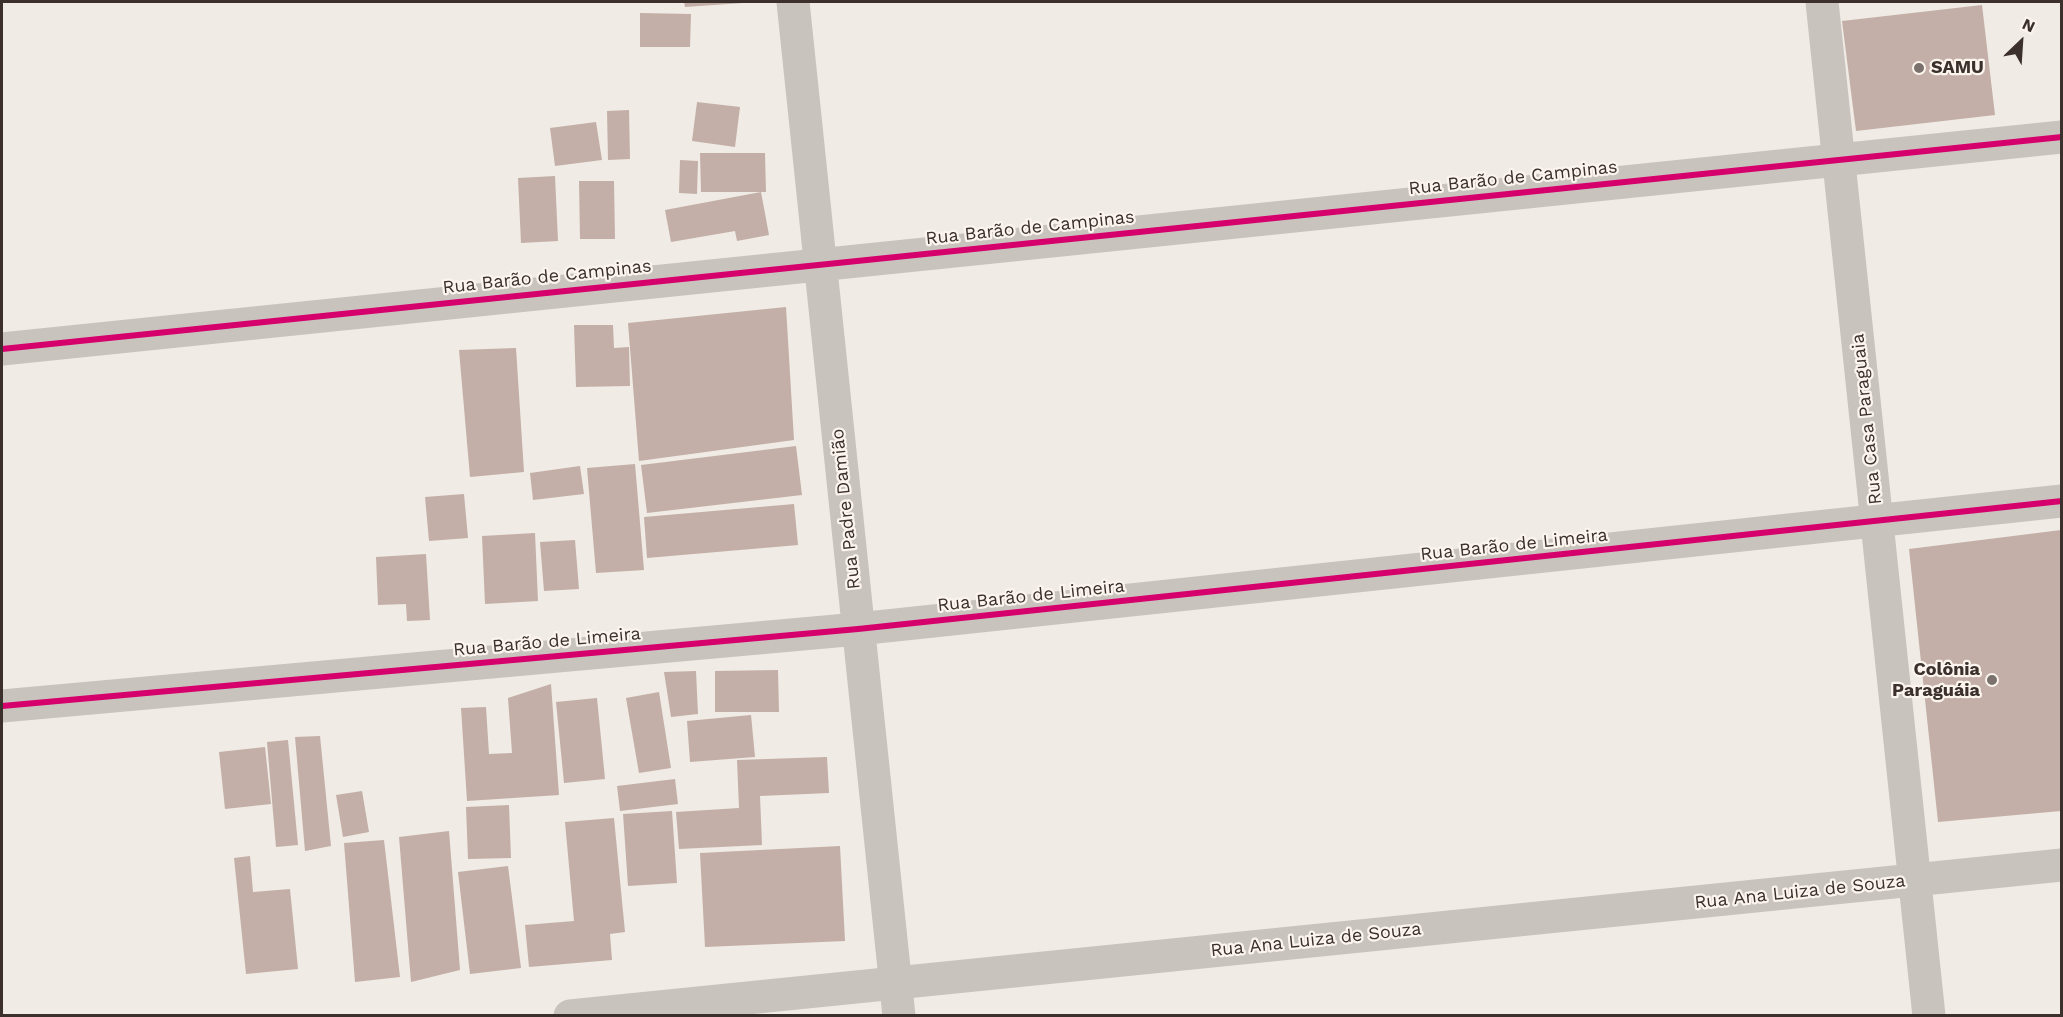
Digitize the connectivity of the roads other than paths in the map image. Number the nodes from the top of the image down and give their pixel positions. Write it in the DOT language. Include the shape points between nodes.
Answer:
graph roads {
  1 [pos="793,2"];
  2 [pos="1822,2"];
  3 [pos="2061,137"];
  4 [pos="1840,159"];
  5 [pos="821,264"];
  6 [pos="2,349"];
  7 [pos="2061,501"];
  8 [pos="1878,522"];
  9 [pos="858,629"];
  10 [pos="2,706"];
  11 [pos="2061,865"];
  12 [pos="1914,880"];
  13 [pos="896,983"];
  14 [pos="570,1016"];
  15 [pos="899,1016"];
  16 [pos="1929,1016"];
  1 -- 5 [label="street, Rua Padre Damião"];
  2 -- 4 [label="street, Rua Casa Paraguaia"];
  3 -- 4 [label="street, Rua Barão de Campinas"];
  4 -- 5 [label="street, Rua Barão de Campinas"];
  4 -- 8 [label="street, Rua Casa Paraguaia"];
  5 -- 6 [label="street, Rua Barão de Campinas"];
  5 -- 9 [label="street, Rua Padre Damião"];
  7 -- 8 [label="street, Rua Barão de Limeira"];
  8 -- 9 [label="street, Rua Barão de Limeira"];
  8 -- 12 [label="street, Rua Casa Paraguaia"];
  9 -- 10 [label="street, Rua Barão de Limeira"];
  9 -- 13 [label="street, Rua Padre Damião"];
  11 -- 12 [label="street, Rua Ana Luiza de Souza"];
  12 -- 13 [label="street, Rua Ana Luiza de Souza"];
  12 -- 16 [label="street, Rua Casa Paraguaia"];
  13 -- 14 [label="street, Rua Ana Luiza de Souza"];
  13 -- 15 [label="street, Rua Padre Damião"];
}
